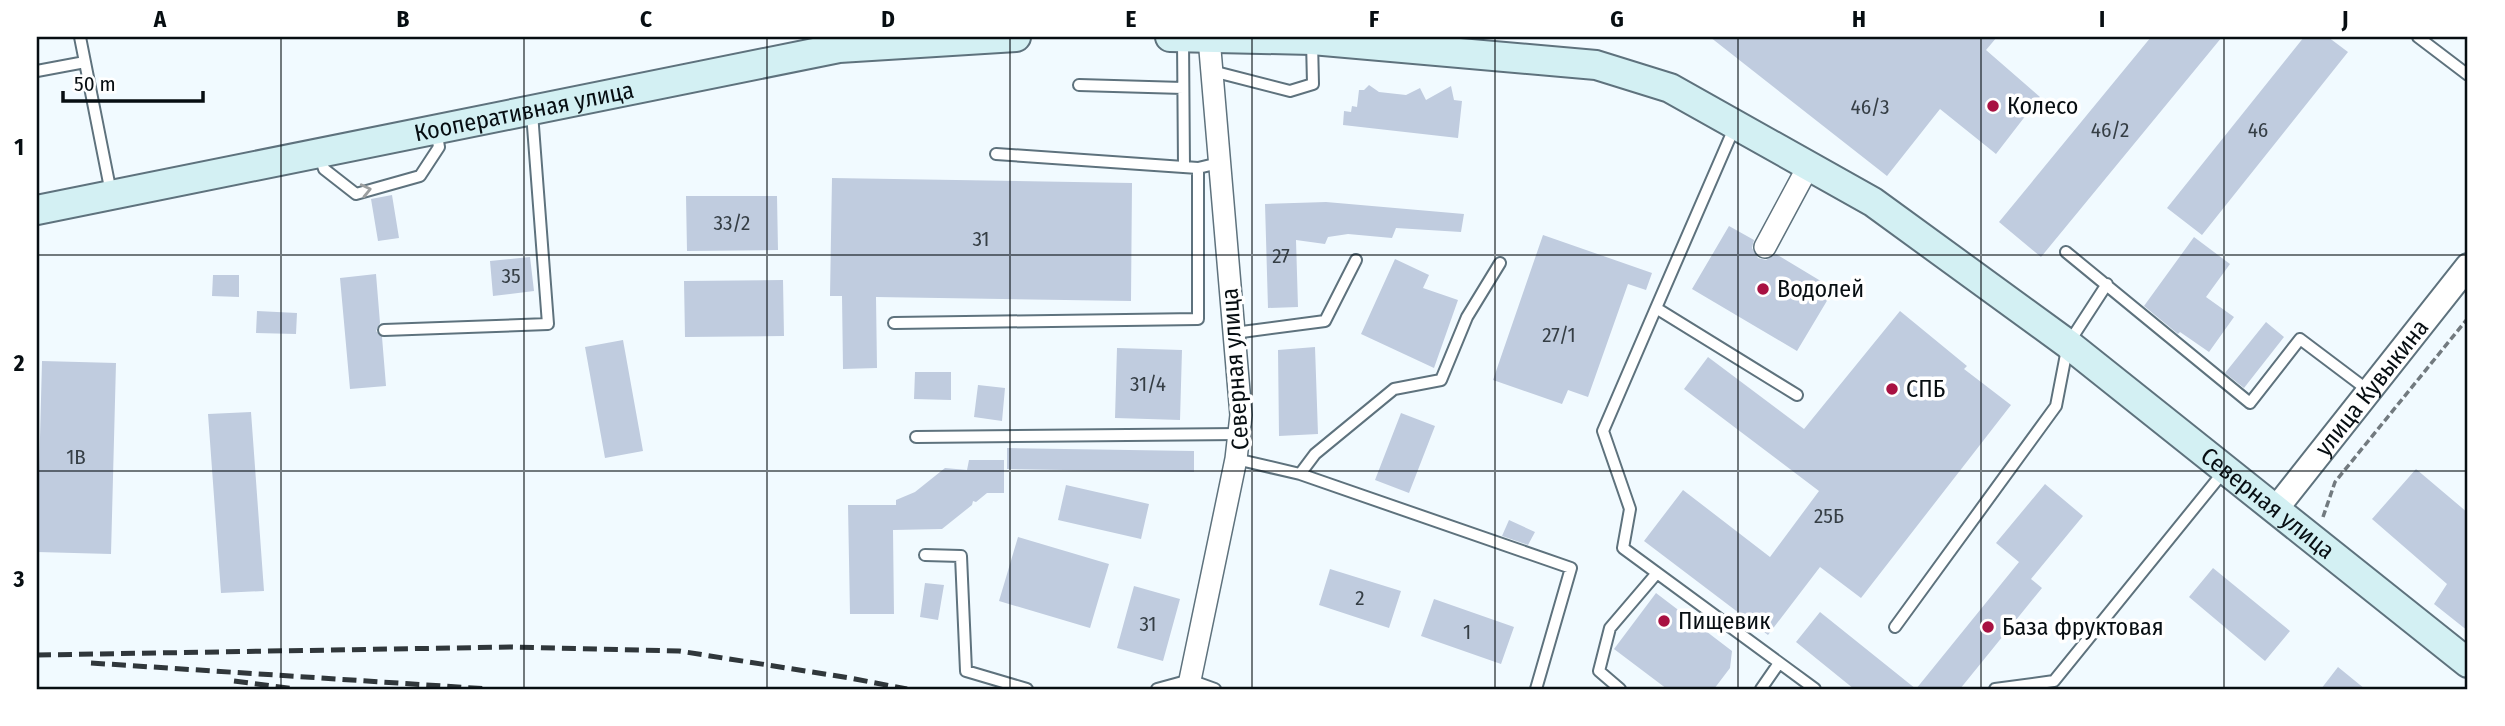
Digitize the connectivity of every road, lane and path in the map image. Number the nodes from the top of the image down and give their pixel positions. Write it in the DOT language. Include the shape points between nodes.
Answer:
graph roads {
  1 [pos="80,37"];
  2 [pos="1016,37"];
  3 [pos="1170,37"];
  4 [pos="1183,37"];
  5 [pos="1219,37"];
  6 [pos="2418,37"];
  7 [pos="958,38"];
  8 [pos="1312,38"];
  9 [pos="85,62"];
  10 [pos="37,71"];
  11 [pos="1212,71"];
  12 [pos="2468,75"];
  13 [pos="1079,85"];
  14 [pos="1184,88"];
  15 [pos="531,110"];
  16 [pos="1736,124"];
  17 [pos="436,130"];
  18 [pos="319,153"];
  19 [pos="996,154"];
  20 [pos="1220,163"];
  21 [pos="1809,165"];
  22 [pos="1184,167"];
  23 [pos="1198,168"];
  24 [pos="111,195"];
  25 [pos="37,210"];
  26 [pos="1765,247"];
  27 [pos="2066,252"];
  28 [pos="1356,260"];
  29 [pos="1500,263"];
  30 [pos="2468,266"];
  31 [pos="2107,284"];
  32 [pos="1656,308"];
  33 [pos="2468,318"];
  34 [pos="894,323"];
  35 [pos="384,330"];
  36 [pos="1234,333"];
  37 [pos="2068,344"];
  38 [pos="2369,391"];
  39 [pos="1797,395"];
  40 [pos="1239,434"];
  41 [pos="916,437"];
  42 [pos="1236,458"];
  43 [pos="2225,470"];
  44 [pos="1300,474"];
  45 [pos="2276,510"];
  46 [pos="2321,522"];
  47 [pos="925,555"];
  48 [pos="1657,573"];
  49 [pos="1895,627"];
  50 [pos="1779,663"];
  51 [pos="2468,663"];
  52 [pos="1189,680"];
  53 [pos="1027,689"];
  54 [pos="1157,689"];
  55 [pos="1215,689"];
  56 [pos="1536,689"];
  57 [pos="1620,689"];
  58 [pos="1761,689"];
  59 [pos="1815,689"];
  60 [pos="1995,689"];
  1 -- 9 [label="lane"];
  2 -- 7 [label="main road, Кооперативная улица"];
  3 -- 4 [label="main road"];
  4 -- 5 [label="main road"];
  4 -- 14 [label="lane"];
  5 -- 8 [label="main road"];
  5 -- 11 [label="street, Северная улица"];
  6 -- 12 [label="lane"];
  7 -- 15 [label="main road, Кооперативная улица" via="839,48"];
  8 -- 11 [label="lane" via="1313,84 1290,91"];
  8 -- 16 [label="main road, Северная улица" via="1596,65 1670,88"];
  9 -- 10 [label="lane"];
  9 -- 24 [label="lane"];
  11 -- 20 [label="street, Северная улица"];
  13 -- 14 [label="lane"];
  14 -- 22 [label="lane"];
  15 -- 17 [label="main road, Кооперативная улица"];
  15 -- 35 [label="lane" via="548,324"];
  16 -- 21 [label="main road, Северная улица"];
  16 -- 32 [label="lane"];
  17 -- 18 [label="main road, Кооперативная улица"];
  18 -- 17 [label="lane, one-way" via="324,169 356,194 420,176 439,147"];
  18 -- 24 [label="main road, Кооперативная улица"];
  19 -- 22 [label="lane"];
  20 -- 23 [label="lane"];
  20 -- 36 [label="street, Северная улица"];
  21 -- 26 [label="street"];
  21 -- 37 [label="main road, Северная улица" via="1873,202"];
  22 -- 23 [label="lane"];
  23 -- 34 [label="lane" via="1198,319"];
  24 -- 25 [label="main road, Кооперативная улица"];
  27 -- 31 [label="lane"];
  28 -- 36 [label="lane" via="1325,321"];
  29 -- 44 [label="lane" via="1467,317 1441,380 1394,389 1315,454"];
  30 -- 38 [label="street, улица Кувыкина"];
  31 -- 37 [label="lane"];
  31 -- 38 [label="lane" via="2250,403 2300,338"];
  32 -- 39 [label="lane"];
  32 -- 48 [label="lane" via="1603,431 1630,509 1623,548"];
  33 -- 46 [label="path" via="2335,482"];
  36 -- 40 [label="street, Северная улица"];
  37 -- 43 [label="main road, Северная улица"];
  37 -- 49 [label="lane" via="2056,406"];
  38 -- 45 [label="street, улица Кувыкина"];
  40 -- 41 [label="lane"];
  40 -- 42 [label="street, Северная улица"];
  42 -- 44 [label="lane, Северная улица"];
  42 -- 52 [label="street"];
  43 -- 45 [label="main road, Северная улица"];
  43 -- 60 [label="lane" via="2054,681"];
  44 -- 56 [label="lane, Северная улица" via="1571,568"];
  45 -- 51 [label="main road, Северная улица"];
  47 -- 53 [label="lane" via="961,556 967,671"];
  48 -- 50 [label="lane"];
  48 -- 57 [label="lane" via="1610,628 1599,671"];
  50 -- 58 [label="lane"];
  50 -- 59 [label="lane"];
  52 -- 54 [label="lane"];
  52 -- 55 [label="lane"];
}
